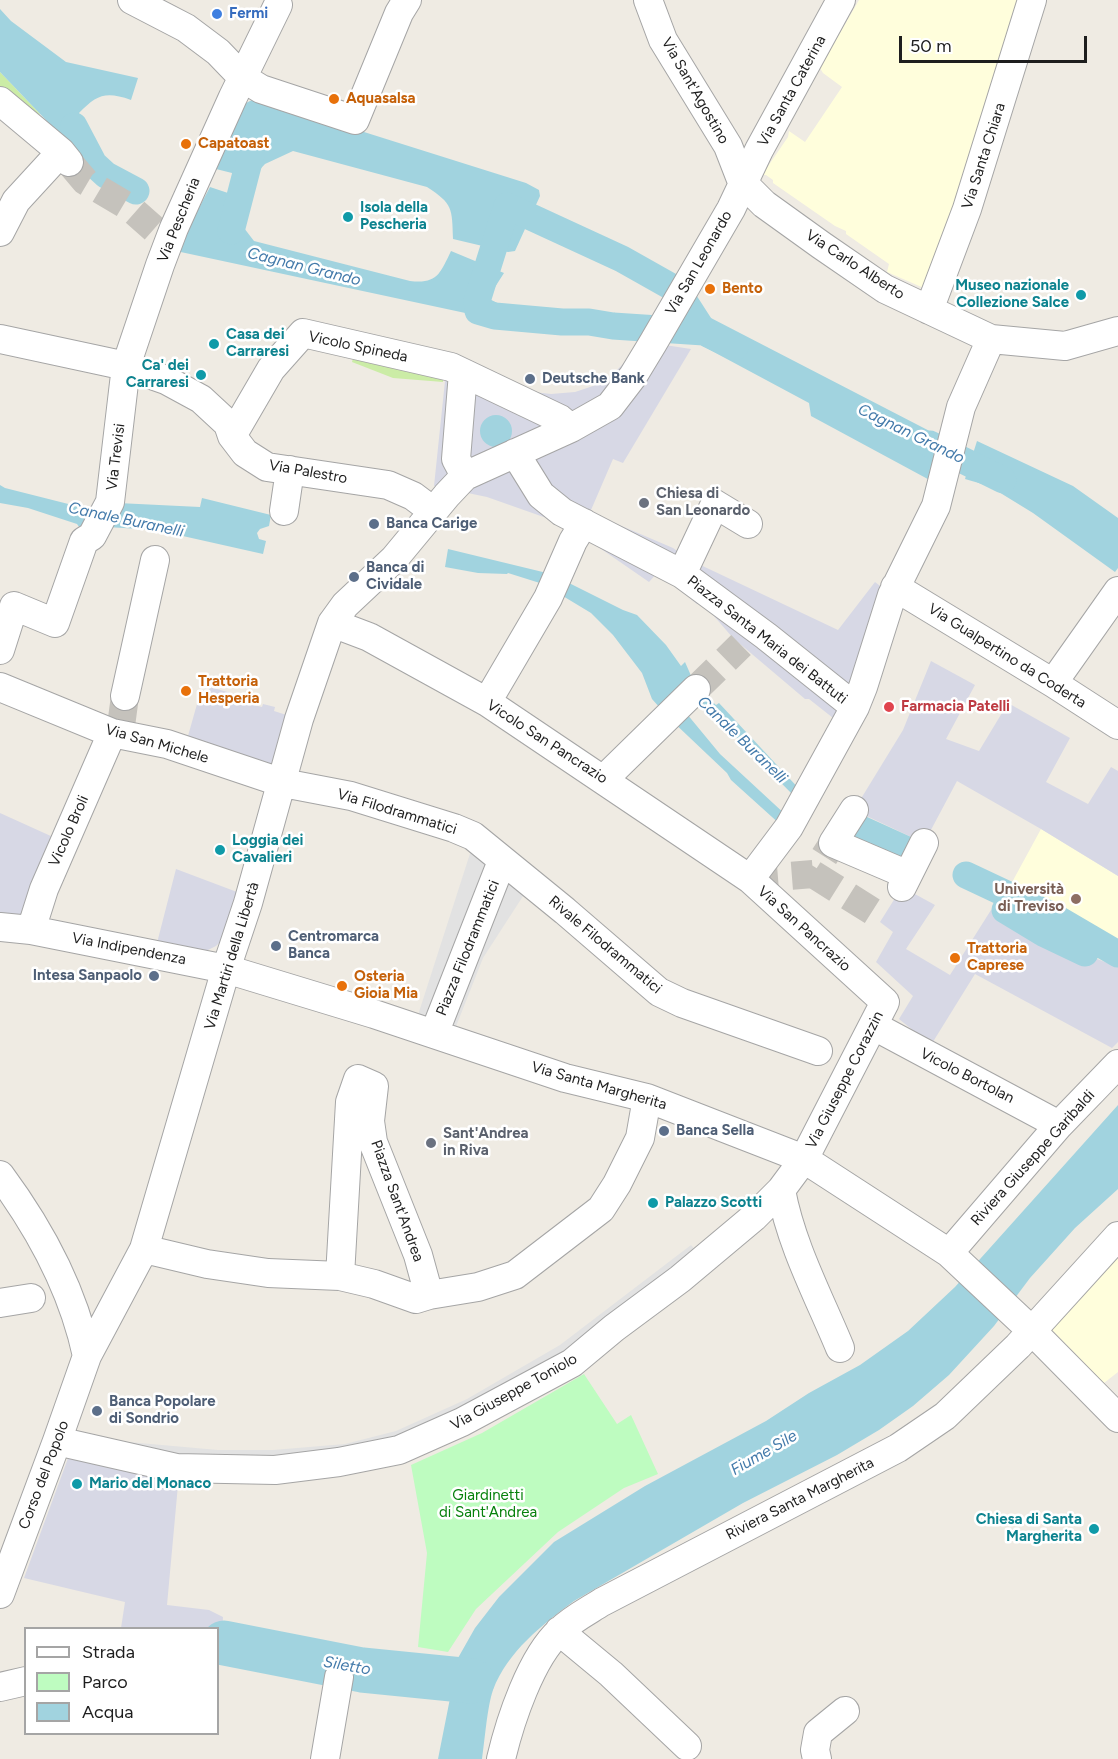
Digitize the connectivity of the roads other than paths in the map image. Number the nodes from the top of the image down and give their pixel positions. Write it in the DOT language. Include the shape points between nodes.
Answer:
graph roads {
  1 [pos="132,0"];
  2 [pos="407,0"];
  3 [pos="648,0"];
  4 [pos="842,0"];
  5 [pos="1032,0"];
  6 [pos="278,5"];
  7 [pos="178,10"];
  8 [pos="238,87"];
  9 [pos="0,101"];
  10 [pos="742,182"];
  11 [pos="0,232"];
  12 [pos="929,310"];
  13 [pos="1118,331"];
  14 [pos="0,339"];
  15 [pos="991,339"];
  16 [pos="126,366"];
  17 [pos="463,374"];
  18 [pos="571,428"];
  19 [pos="232,436"];
  20 [pos="515,453"];
  21 [pos="290,471"];
  22 [pos="465,476"];
  23 [pos="284,511"];
  24 [pos="433,511"];
  25 [pos="584,523"];
  26 [pos="748,524"];
  27 [pos="155,560"];
  28 [pos="682,574"];
  29 [pos="895,587"];
  30 [pos="1118,591"];
  31 [pos="333,623"];
  32 [pos="0,650"];
  33 [pos="1053,683"];
  34 [pos="0,687"];
  35 [pos="696,689"];
  36 [pos="125,696"];
  37 [pos="487,702"];
  38 [pos="849,717"];
  39 [pos="1118,725"];
  40 [pos="118,732"];
  41 [pos="604,779"];
  42 [pos="283,783"];
  43 [pos="854,810"];
  44 [pos="924,843"];
  45 [pos="502,861"];
  46 [pos="750,879"];
  47 [pos="0,927"];
  48 [pos="32,930"];
  49 [pos="226,969"];
  50 [pos="880,1014"];
  51 [pos="434,1034"];
  52 [pos="818,1051"];
  53 [pos="1118,1064"];
  54 [pos="647,1098"];
  55 [pos="1059,1125"];
  56 [pos="804,1158"];
  57 [pos="0,1175"];
  58 [pos="781,1190"];
  59 [pos="1118,1236"];
  60 [pos="144,1249"];
  61 [pos="956,1260"];
  62 [pos="340,1276"];
  63 [pos="429,1294"];
  64 [pos="46,1296"];
  65 [pos="0,1303"];
  66 [pos="1021,1321"];
  67 [pos="840,1348"];
  68 [pos="87,1356"];
  69 [pos="1118,1418"];
  70 [pos="57,1442"];
  71 [pos="11,1528"];
  72 [pos="0,1594"];
  73 [pos="559,1631"];
  74 [pos="339,1677"];
  75 [pos="24,1681"];
  76 [pos="0,1687"];
  77 [pos="845,1711"];
  78 [pos="687,1746"];
  79 [pos="325,1759"];
  80 [pos="501,1759"];
  81 [pos="817,1759"];
  1 -- 7 [label="street"];
  2 -- 8 [label="street" via="355,120 261,89"];
  3 -- 10 [label="street, Via Sant'Agostino" via="663,39 728,146"];
  4 -- 10 [label="street, Via Santa Caterina"];
  5 -- 12 [label="street, Via Santa Chiara" via="967,210"];
  6 -- 8 [label="street, Via Pescheria"];
  7 -- 8 [label="street" via="218,52"];
  8 -- 16 [label="street, Via Pescheria" via="166,232"];
  9 -- 11 [label="street" via="65,157 16,201"];
  10 -- 12 [label="street, Via Carlo Alberto" via="764,204 885,289"];
  10 -- 18 [label="street, Via San Leonardo" via="731,209 633,376 610,406"];
  12 -- 15 [label="street, Via Carlo Alberto"];
  13 -- 15 [label="street, Via Carlo Alberto" via="1065,346"];
  14 -- 16 [label="street, Via Palestro"];
  15 -- 29 [label="street, Piazza Santa Maria dei Battuti" via="961,407 936,507"];
  16 -- 19 [label="street, Via Palestro" via="166,380 201,399 228,424"];
  16 -- 32 [label="street, Via Trevisi" via="110,502 92,536 84,541 55,623 14,606"];
  17 -- 18 [label="street, Vicolo Spineda" via="560,419"];
  17 -- 19 [label="street, Vicolo Spineda" via="451,367 303,333 271,369"];
  17 -- 22 [label="street" via="456,459"];
  18 -- 20 [label="street, Via San Leonardo"];
  19 -- 21 [label="street, Via Palestro" via="244,453 267,467"];
  20 -- 22 [label="street, Via San Leonardo"];
  20 -- 25 [label="street, Piazza Santa Maria dei Battuti" via="541,495"];
  21 -- 23 [label="street"];
  21 -- 24 [label="street, Via Palestro" via="388,485"];
  22 -- 24 [label="street, Via Martiri della Libertà"];
  24 -- 31 [label="street, Via Martiri della Libertà" via="394,559 345,605"];
  25 -- 28 [label="street, Piazza Santa Maria dei Battuti"];
  25 -- 37 [label="street"];
  26 -- 28 [label="street" via="715,504"];
  27 -- 36 [label="street"];
  28 -- 38 [label="street, Piazza Santa Maria dei Battuti" via="766,636"];
  29 -- 33 [label="street, Via Gualpertino da Coderta"];
  29 -- 38 [label="street, Piazza Santa Maria dei Battuti" via="863,687"];
  30 -- 33 [label="street"];
  31 -- 37 [label="street, Vicolo San Pancrazio" via="369,637"];
  31 -- 42 [label="street, Via Martiri della Libertà" via="298,719"];
  33 -- 39 [label="street, Via Gualpertino da Coderta"];
  34 -- 40 [label="street, Via San Michele"];
  35 -- 41 [label="street"];
  37 -- 41 [label="street, Vicolo San Pancrazio"];
  38 -- 46 [label="street, Via San Pancrazio" via="789,827"];
  40 -- 42 [label="street, Via San Michele" via="167,744"];
  40 -- 48 [label="street, Vicolo Broli" via="44,889"];
  41 -- 46 [label="street, Vicolo San Pancrazio"];
  42 -- 45 [label="street, Via Filodrammatici" via="351,796 454,828 473,836"];
  42 -- 49 [label="street, Via Martiri della Libertà"];
  43 -- 44 [label="street" via="833,843 905,881"];
  45 -- 51 [label="street, Piazza Filodrammatici"];
  45 -- 52 [label="street, Rivale Filodrammatici" via="658,992"];
  46 -- 50 [label="street, Via San Pancrazio"];
  47 -- 48 [label="street, Via Indipendenza"];
  48 -- 49 [label="street, Via Indipendenza"];
  49 -- 51 [label="street, Via Santa Margherita"];
  49 -- 60 [label="street, Via Martiri della Libertà"];
  50 -- 55 [label="street, Vicolo Bortolan"];
  50 -- 56 [label="street, Via Giuseppe Corazzin"];
  51 -- 54 [label="street, Via Santa Margherita" via="565,1078"];
  53 -- 55 [label="street, Riviera Giuseppe Garibaldi"];
  54 -- 56 [label="street, Via Santa Margherita"];
  54 -- 63 [label="street" via="640,1138 601,1209 515,1275 478,1287"];
  55 -- 61 [label="street, Riviera Giuseppe Garibaldi"];
  56 -- 58 [label="street, Via Giuseppe Toniolo"];
  56 -- 61 [label="street, Via Santa Margherita"];
  57 -- 64 [label="street" via="40,1234 56,1267"];
  58 -- 67 [label="street" via="796,1244"];
  58 -- 70 [label="street, Via Giuseppe Toniolo" via="680,1279 572,1363 462,1422 399,1450 275,1470 176,1467"];
  59 -- 66 [label="street, Riviera Santa Margherita"];
  60 -- 62 [label="street" via="268,1273"];
  60 -- 68 [label="street, Via Martiri della Libertà"];
  61 -- 66 [label="street, Via Santa Margherita"];
  62 -- 63 [label="street" via="417,1299"];
  62 -- 63 [label="street, Piazza Sant'Andrea" via="350,1102 358,1079 374,1086 370,1121 373,1142 418,1255"];
  64 -- 65 [label="street"];
  64 -- 68 [label="street" via="83,1338"];
  66 -- 69 [label="street, Via Santa Margherita"];
  66 -- 73 [label="street, Riviera Santa Margherita" via="990,1374 945,1416 898,1449 602,1602"];
  68 -- 70 [label="street, Corso del Popolo"];
  70 -- 71 [label="street, Corso del Popolo"];
  71 -- 72 [label="street, Corso del Popolo"];
  73 -- 78 [label="street"];
  73 -- 80 [label="street, Riviera Santa Margherita" via="537,1660"];
  74 -- 79 [label="street"];
  75 -- 76 [label="street"];
  77 -- 81 [label="street" via="818,1732"];
}
